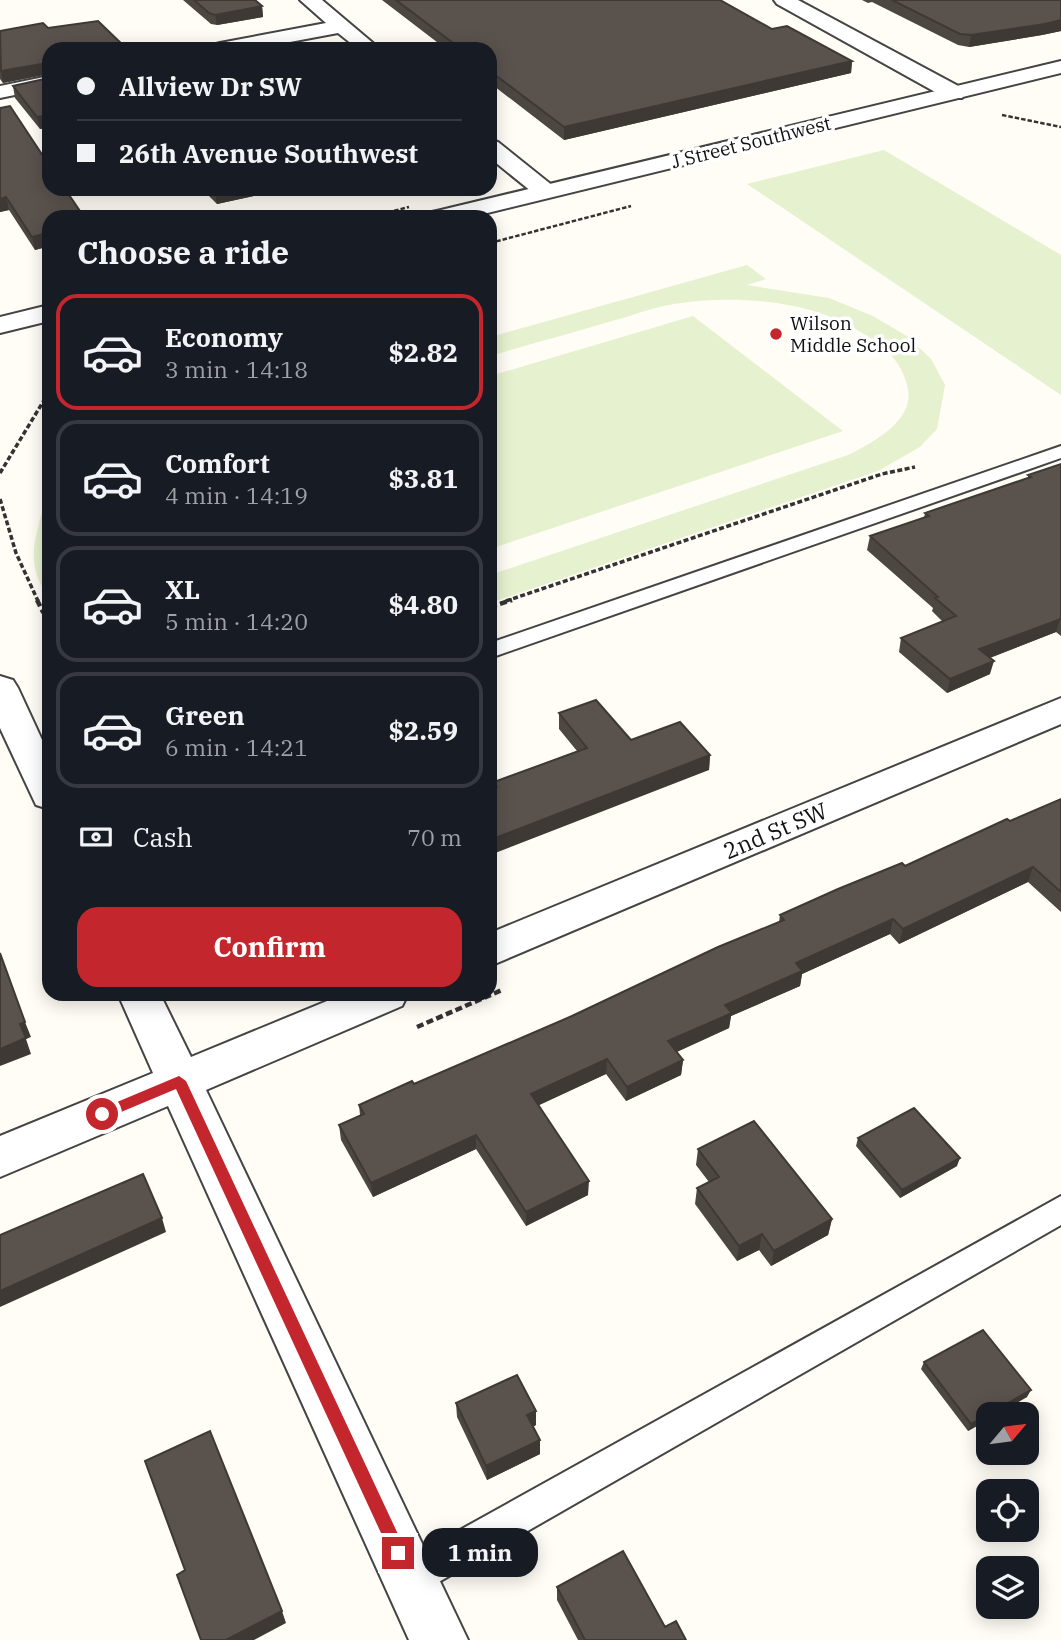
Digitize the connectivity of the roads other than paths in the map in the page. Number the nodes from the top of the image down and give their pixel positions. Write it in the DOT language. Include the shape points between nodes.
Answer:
graph roads {
  1 [pos="310,0"];
  2 [pos="784,0"];
  3 [pos="341,26"];
  4 [pos="257,42"];
  5 [pos="361,42"];
  6 [pos="1061,67"];
  7 [pos="42,83"];
  8 [pos="0,92"];
  9 [pos="954,93"];
  10 [pos="497,153"];
  11 [pos="545,191"];
  12 [pos="469,210"];
  13 [pos="42,315"];
  14 [pos="0,325"];
  15 [pos="1061,452"];
  16 [pos="497,649"];
  17 [pos="0,688"];
  18 [pos="1061,710"];
  19 [pos="42,781"];
  20 [pos="497,947"];
  21 [pos="142,1001"];
  22 [pos="370,1001"];
  23 [pos="179,1081"];
  24 [pos="0,1157"];
  25 [pos="1061,1209"];
  26 [pos="410,1578"];
  27 [pos="439,1640"];
  1 -- 3 [label="street"];
  2 -- 9 [label="street"];
  3 -- 4 [label="street"];
  3 -- 5 [label="street"];
  6 -- 9 [label="street, J Street Southwest"];
  7 -- 8 [label="street"];
  9 -- 11 [label="street, J Street Southwest"];
  10 -- 11 [label="street"];
  11 -- 12 [label="street, J Street Southwest"];
  13 -- 14 [label="street"];
  15 -- 16 [label="lane"];
  17 -- 19 [label="street"];
  18 -- 20 [label="street, 2nd St SW"];
  21 -- 23 [label="street"];
  22 -- 23 [label="street"];
  23 -- 24 [label="street"];
  23 -- 26 [label="street"];
  25 -- 26 [label="lane"];
  26 -- 27 [label="street"];
}
